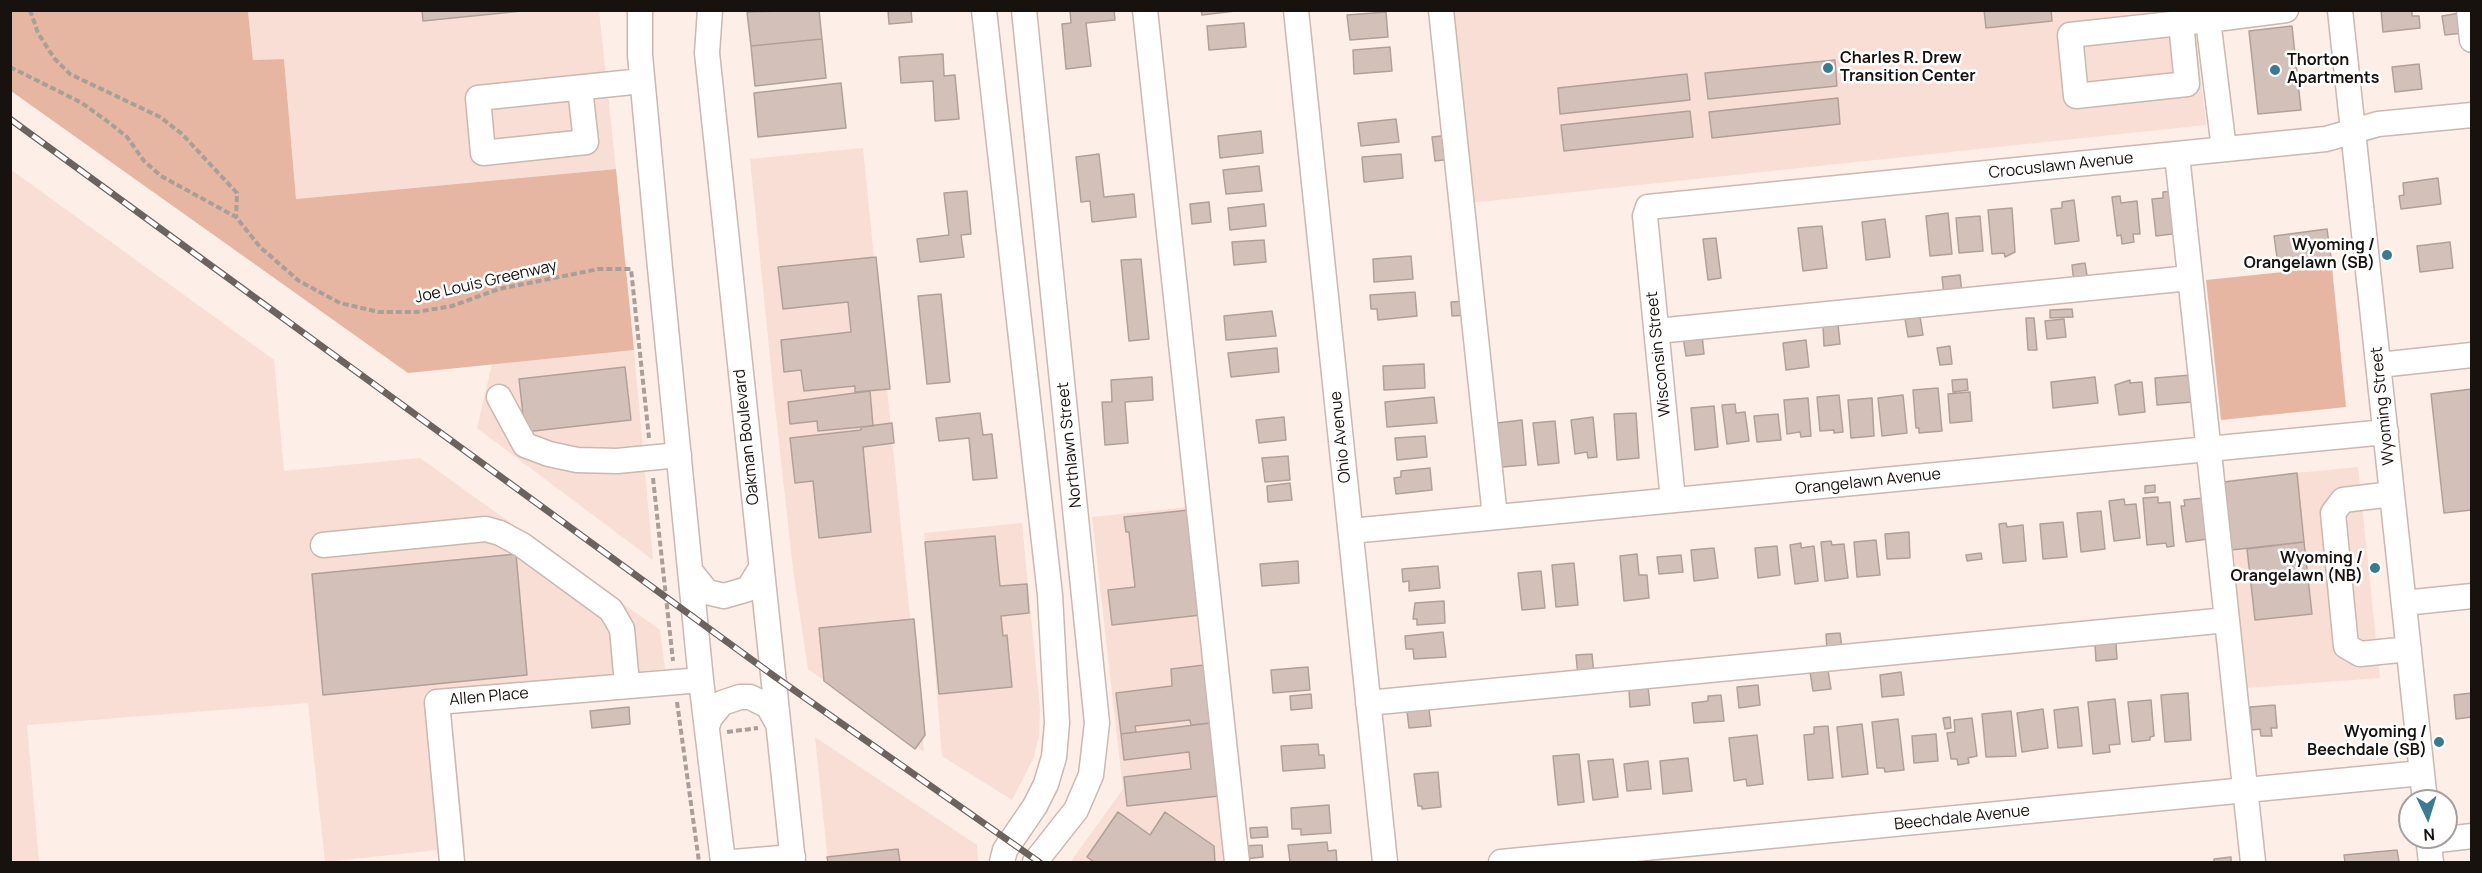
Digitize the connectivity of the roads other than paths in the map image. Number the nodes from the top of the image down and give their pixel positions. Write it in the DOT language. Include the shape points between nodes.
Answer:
graph roads {
  1 [pos="710,10"];
  2 [pos="984,10"];
  3 [pos="1024,10"];
  4 [pos="1145,10"];
  5 [pos="1296,10"];
  6 [pos="1441,10"];
  7 [pos="2286,10"];
  8 [pos="2340,10"];
  9 [pos="2469,10"];
  10 [pos="638,16"];
  11 [pos="2208,20"];
  12 [pos="2181,23"];
  13 [pos="2472,40"];
  14 [pos="642,81"];
  15 [pos="580,88"];
  16 [pos="2472,115"];
  17 [pos="1037,131"];
  18 [pos="2354,132"];
  19 [pos="998,136"];
  20 [pos="2224,149"];
  21 [pos="2177,155"];
  22 [pos="1648,207"];
  23 [pos="2190,278"];
  24 [pos="1657,331"];
  25 [pos="2472,355"];
  26 [pos="2379,365"];
  27 [pos="499,397"];
  28 [pos="2386,432"];
  29 [pos="2207,449"];
  30 [pos="680,455"];
  31 [pos="2392,494"];
  32 [pos="1673,500"];
  33 [pos="1495,517"];
  34 [pos="1351,531"];
  35 [pos="323,545"];
  36 [pos="761,568"];
  37 [pos="691,572"];
  38 [pos="1085,591"];
  39 [pos="1050,595"];
  40 [pos="2472,596"];
  41 [pos="2404,603"];
  42 [pos="2228,620"];
  43 [pos="2409,649"];
  44 [pos="701,680"];
  45 [pos="627,684"];
  46 [pos="1094,686"];
  47 [pos="1055,690"];
  48 [pos="1368,703"];
  49 [pos="772,725"];
  50 [pos="715,730"];
  51 [pos="2422,773"];
  52 [pos="2424,789"];
  53 [pos="2247,790"];
  54 [pos="1035,806"];
  55 [pos="1065,825"];
  56 [pos="793,860"];
  57 [pos="452,862"];
  58 [pos="723,862"];
  59 [pos="733,862"];
  60 [pos="1002,862"];
  61 [pos="1035,862"];
  62 [pos="1237,862"];
  63 [pos="1385,862"];
  64 [pos="1501,862"];
  65 [pos="2253,862"];
  1 -- 36 [label="street, Oakman Boulevard" via="706,53"];
  2 -- 19 [label="street"];
  3 -- 17 [label="street, Northlawn Street"];
  4 -- 62 [label="street"];
  5 -- 34 [label="street, Ohio Avenue"];
  6 -- 33 [label="street"];
  7 -- 11 [label="street"];
  8 -- 18 [label="street, Wyoming Street"];
  9 -- 13 [label="street"];
  10 -- 14 [label="street"];
  11 -- 12 [label="street"];
  11 -- 20 [label="street"];
  12 -- 12 [label="street" via="2070,35 2076,96 2187,84"];
  14 -- 15 [label="street"];
  14 -- 30 [label="street"];
  15 -- 15 [label="street" via="477,98 483,153 586,142"];
  16 -- 18 [label="street, Crocuslawn Avenue" via="2378,124"];
  17 -- 19 [label="street"];
  17 -- 38 [label="street, Northlawn Street"];
  18 -- 20 [label="street, Crocuslawn Avenue" via="2326,139"];
  18 -- 26 [label="street, Wyoming Street"];
  19 -- 39 [label="street"];
  20 -- 21 [label="street, Crocuslawn Avenue"];
  21 -- 22 [label="street, Crocuslawn Avenue"];
  21 -- 23 [label="street"];
  22 -- 24 [label="street, Wisconsin Street" via="1645,216"];
  23 -- 24 [label="street"];
  23 -- 29 [label="street"];
  24 -- 32 [label="street, Wisconsin Street"];
  25 -- 26 [label="street"];
  26 -- 28 [label="street, Wyoming Street"];
  27 -- 30 [label="street" via="525,445 549,454 577,460 617,461"];
  28 -- 29 [label="street, Orangelawn Avenue"];
  28 -- 31 [label="street, Wyoming Street"];
  29 -- 32 [label="street, Orangelawn Avenue"];
  29 -- 42 [label="street"];
  30 -- 37 [label="street"];
  31 -- 41 [label="street, Wyoming Street"];
  31 -- 43 [label="street" via="2343,500 2333,513 2346,646 2360,654"];
  32 -- 33 [label="street, Orangelawn Avenue"];
  33 -- 34 [label="street, Orangelawn Avenue"];
  34 -- 48 [label="street, Ohio Avenue"];
  35 -- 45 [label="street" via="486,529 500,533 611,610 622,629"];
  36 -- 37 [label="street" via="748,589 724,596 707,592"];
  36 -- 49 [label="street, Oakman Boulevard"];
  37 -- 44 [label="street"];
  38 -- 39 [label="street"];
  38 -- 46 [label="street, Northlawn Street"];
  39 -- 47 [label="street"];
  40 -- 41 [label="street"];
  41 -- 43 [label="street, Wyoming Street"];
  42 -- 48 [label="street"];
  42 -- 53 [label="street"];
  43 -- 51 [label="street, Wyoming Street"];
  44 -- 45 [label="street, Allen Place"];
  44 -- 50 [label="street"];
  45 -- 57 [label="street, Allen Place" via="437,702"];
  46 -- 47 [label="street"];
  46 -- 55 [label="street, Northlawn Street" via="1097,723 1093,767 1076,810"];
  47 -- 54 [label="street" via="1054,757"];
  48 -- 63 [label="street, Ohio Avenue"];
  49 -- 50 [label="street" via="768,706 750,697 740,697 722,703 710,718"];
  49 -- 56 [label="street, Oakman Boulevard"];
  50 -- 58 [label="street"];
  51 -- 52 [label="street, Wyoming Street"];
  51 -- 53 [label="street, Beechdale Avenue"];
  53 -- 64 [label="street, Beechdale Avenue"];
  53 -- 65 [label="street"];
  54 -- 55 [label="street"];
  54 -- 60 [label="street" via="1005,850"];
  55 -- 61 [label="street, Northlawn Street"];
  56 -- 59 [label="street"];
}
